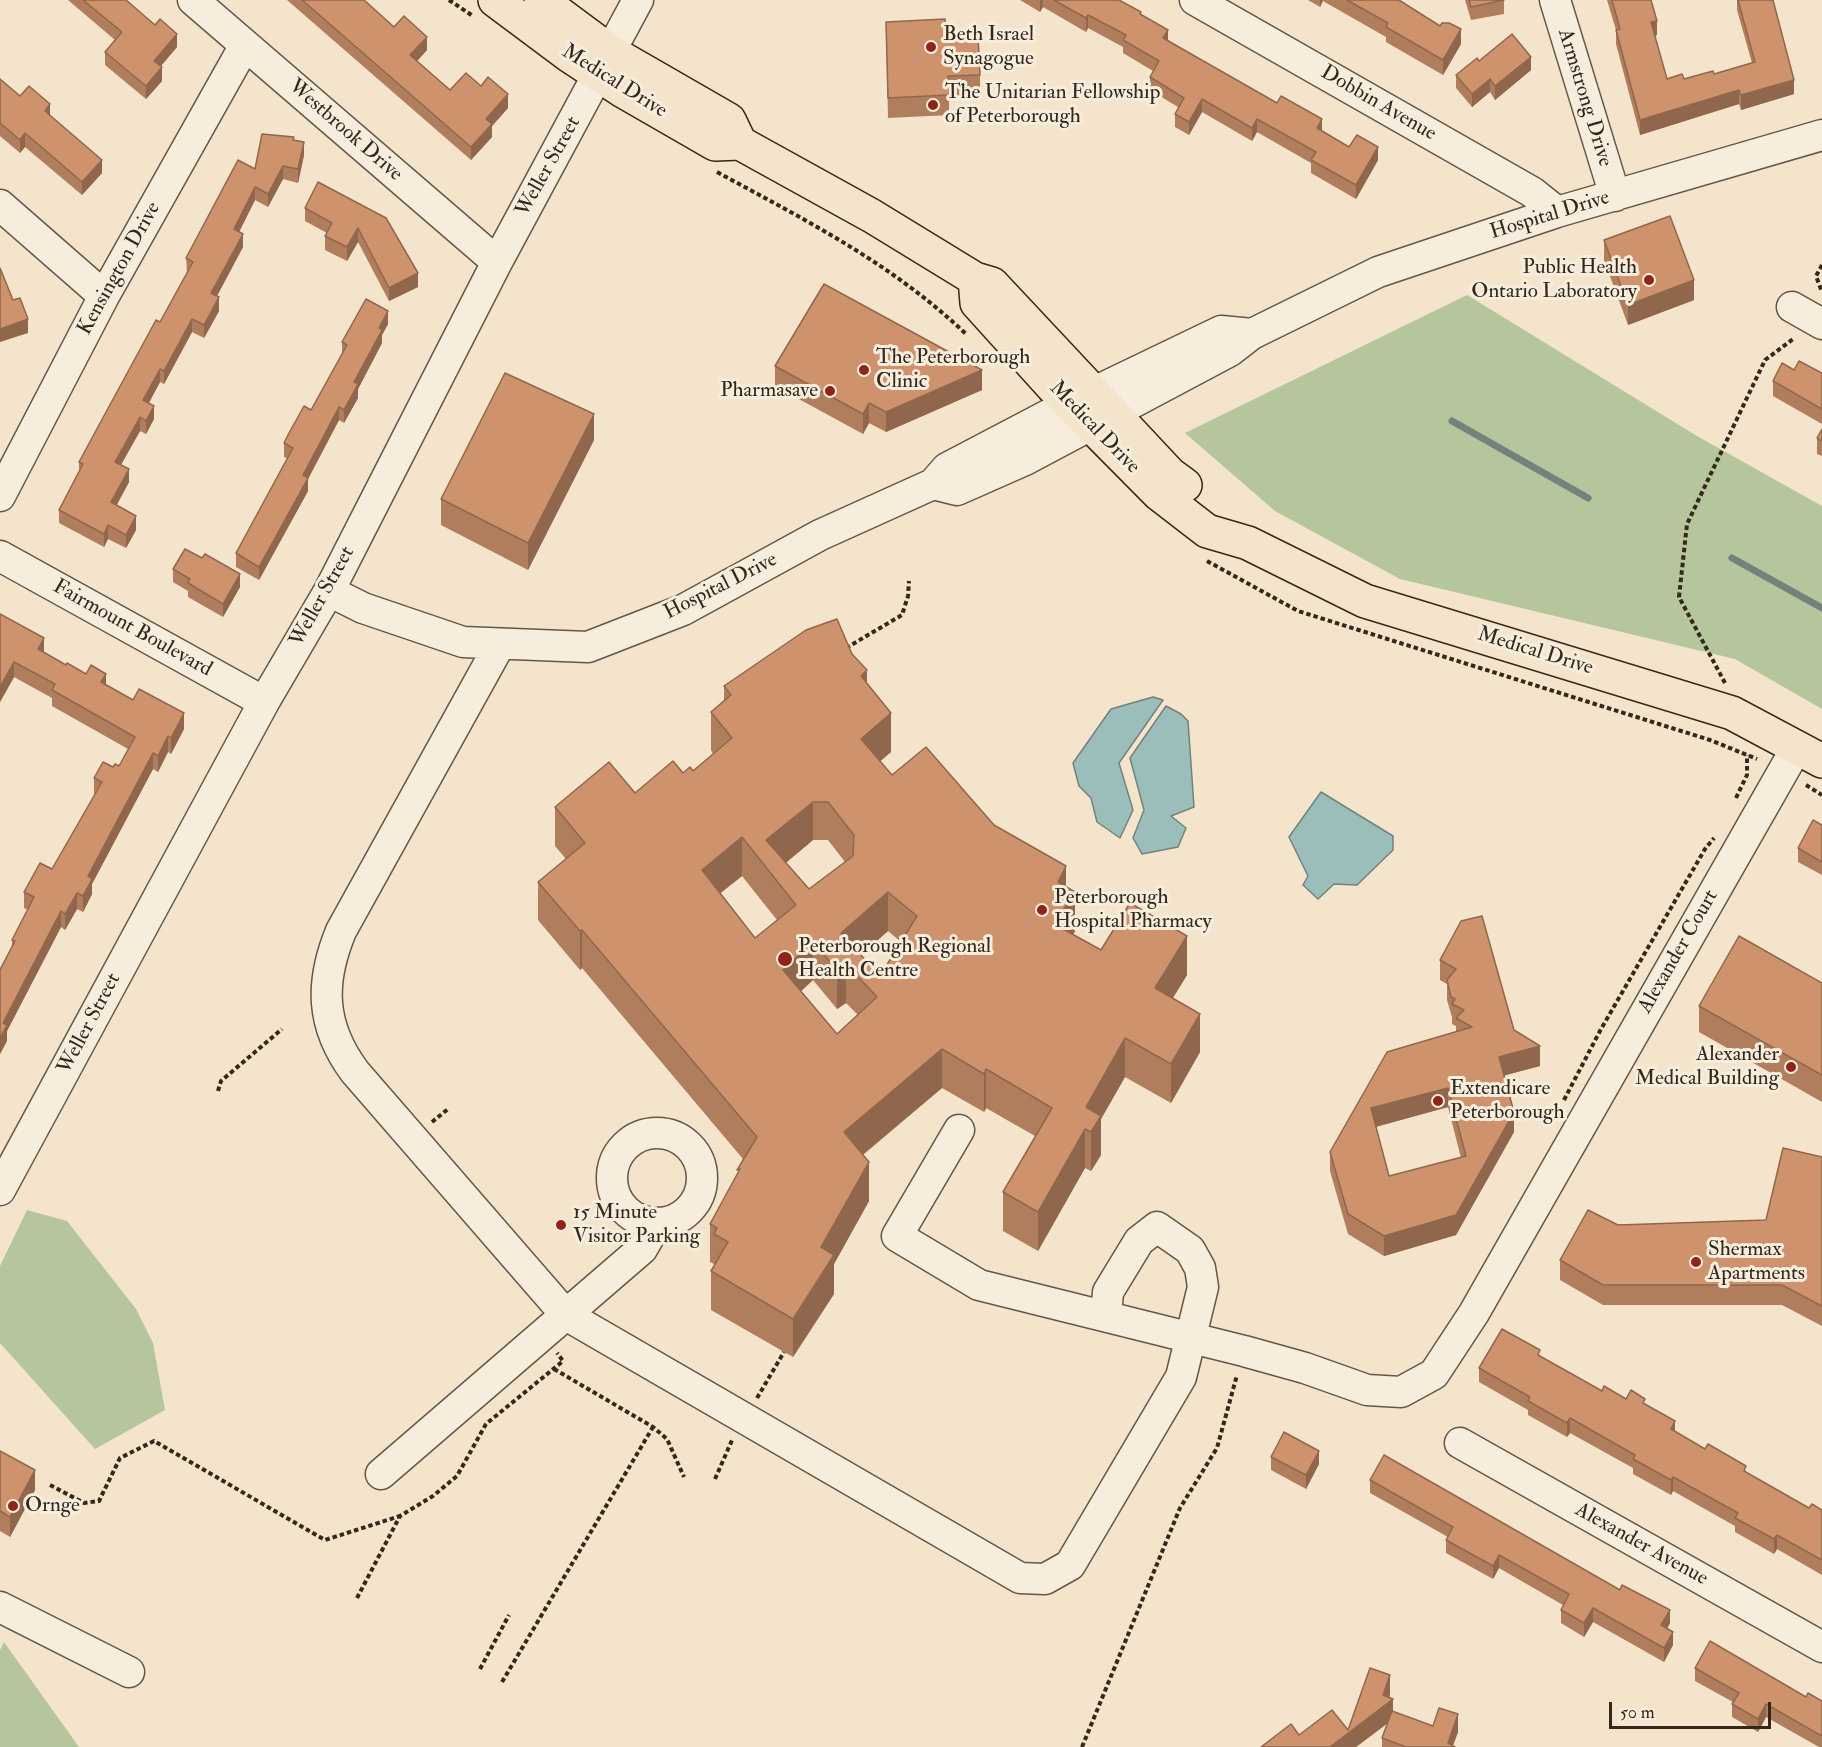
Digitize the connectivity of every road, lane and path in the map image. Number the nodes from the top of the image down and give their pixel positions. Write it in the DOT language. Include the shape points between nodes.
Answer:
graph roads {
  1 [pos="193,0"];
  2 [pos="495,0"];
  3 [pos="541,0"];
  4 [pos="638,0"];
  5 [pos="1195,0"];
  6 [pos="1555,0"];
  7 [pos="245,45"];
  8 [pos="605,64"];
  9 [pos="1822,135"];
  10 [pos="1615,196"];
  11 [pos="0,206"];
  12 [pos="1557,212"];
  13 [pos="497,262"];
  14 [pos="1822,266"];
  15 [pos="1822,292"];
  16 [pos="104,296"];
  17 [pos="1792,307"];
  18 [pos="1822,324"];
  19 [pos="1793,339"];
  20 [pos="1092,409"];
  21 [pos="0,496"];
  22 [pos="0,556"];
  23 [pos="909,581"];
  24 [pos="329,591"];
  25 [pos="500,644"];
  26 [pos="840,652"];
  27 [pos="1727,686"];
  28 [pos="264,702"];
  29 [pos="1809,754"];
  30 [pos="282,1029"];
  31 [pos="218,1091"];
  32 [pos="448,1109"];
  33 [pos="427,1127"];
  34 [pos="958,1130"];
  35 [pos="0,1190"];
  36 [pos="653,1223"];
  37 [pos="566,1315"];
  38 [pos="1106,1316"];
  39 [pos="1191,1337"];
  40 [pos="1244,1351"];
  41 [pos="555,1352"];
  42 [pos="554,1369"];
  43 [pos="653,1427"];
  44 [pos="1460,1443"];
  45 [pos="381,1474"];
  46 [pos="684,1477"];
  47 [pos="50,1485"];
  48 [pos="400,1516"];
  49 [pos="357,1598"];
  50 [pos="0,1607"];
  51 [pos="509,1615"];
  52 [pos="1822,1647"];
  53 [pos="480,1669"];
  54 [pos="129,1672"];
  55 [pos="502,1682"];
  56 [pos="1083,1747"];
  1 -- 7 [label="street, Westbrook Drive"];
  2 -- 8 [label="main road, Medical Drive"];
  3 -- 8 [label="main road, Medical Drive"];
  4 -- 8 [label="street, Weller Street"];
  5 -- 12 [label="street, Dobbin Avenue" via="1532,192"];
  6 -- 10 [label="street, Armstrong Drive"];
  7 -- 13 [label="street, Westbrook Drive"];
  7 -- 16 [label="street, Kensington Drive"];
  8 -- 13 [label="street, Weller Street"];
  8 -- 20 [label="main road, Medical Drive" via="729,120 740,142 975,279 992,284"];
  9 -- 10 [label="street, Hospital Drive"];
  10 -- 12 [label="street, Hospital Drive"];
  11 -- 16 [label="street"];
  12 -- 20 [label="street, Hospital Drive" via="1378,272 1252,334 1230,351"];
  13 -- 24 [label="street, Weller Street"];
  14 -- 15 [label="path" via="1816,276"];
  16 -- 21 [label="street, Kensington Drive"];
  17 -- 18 [label="street"];
  19 -- 27 [label="path" via="1765,360 1687,524 1679,597"];
  20 -- 25 [label="street, Hospital Drive" via="947,468 933,484 820,535 682,610 588,647"];
  20 -- 29 [label="main road, Medical Drive" via="1220,512 1248,543 1365,600 1732,712"];
  22 -- 28 [label="street, Fairmount Boulevard"];
  23 -- 26 [label="path" via="902,615"];
  24 -- 25 [label="street, Hospital Drive" via="363,608 463,642"];
  24 -- 28 [label="street, Weller Street"];
  25 -- 37 [label="street" via="341,931 330,958 327,1004 337,1044 355,1072"];
  28 -- 35 [label="street, Weller Street"];
  29 -- 40 [label="street, Alexander Court" via="1434,1374 1401,1392 1367,1390"];
  30 -- 31 [label="path" via="221,1081"];
  32 -- 33 [label="path"];
  34 -- 38 [label="street" via="897,1236 979,1284"];
  36 -- 37 [label="street" via="642,1249"];
  37 -- 39 [label="street" via="1020,1578 1045,1579 1070,1565 1181,1377"];
  37 -- 45 [label="street"];
  38 -- 39 [label="street"];
  38 -- 39 [label="street" via="1108,1292 1139,1241 1157,1227 1190,1250 1200,1268 1203,1287"];
  39 -- 40 [label="street"];
  40 -- 56 [label="path" via="1217,1448 1180,1508"];
  41 -- 42 [label="path" via="563,1361"];
  42 -- 43 [label="path"];
  42 -- 48 [label="path" via="486,1424 457,1476"];
  43 -- 46 [label="path" via="667,1439"];
  43 -- 55 [label="path"];
  44 -- 52 [label="street, Alexander Avenue"];
  47 -- 48 [label="path" via="84,1503 99,1501 120,1458 153,1441 325,1540"];
  48 -- 49 [label="path"];
  50 -- 54 [label="street"];
  51 -- 53 [label="path"];
}
